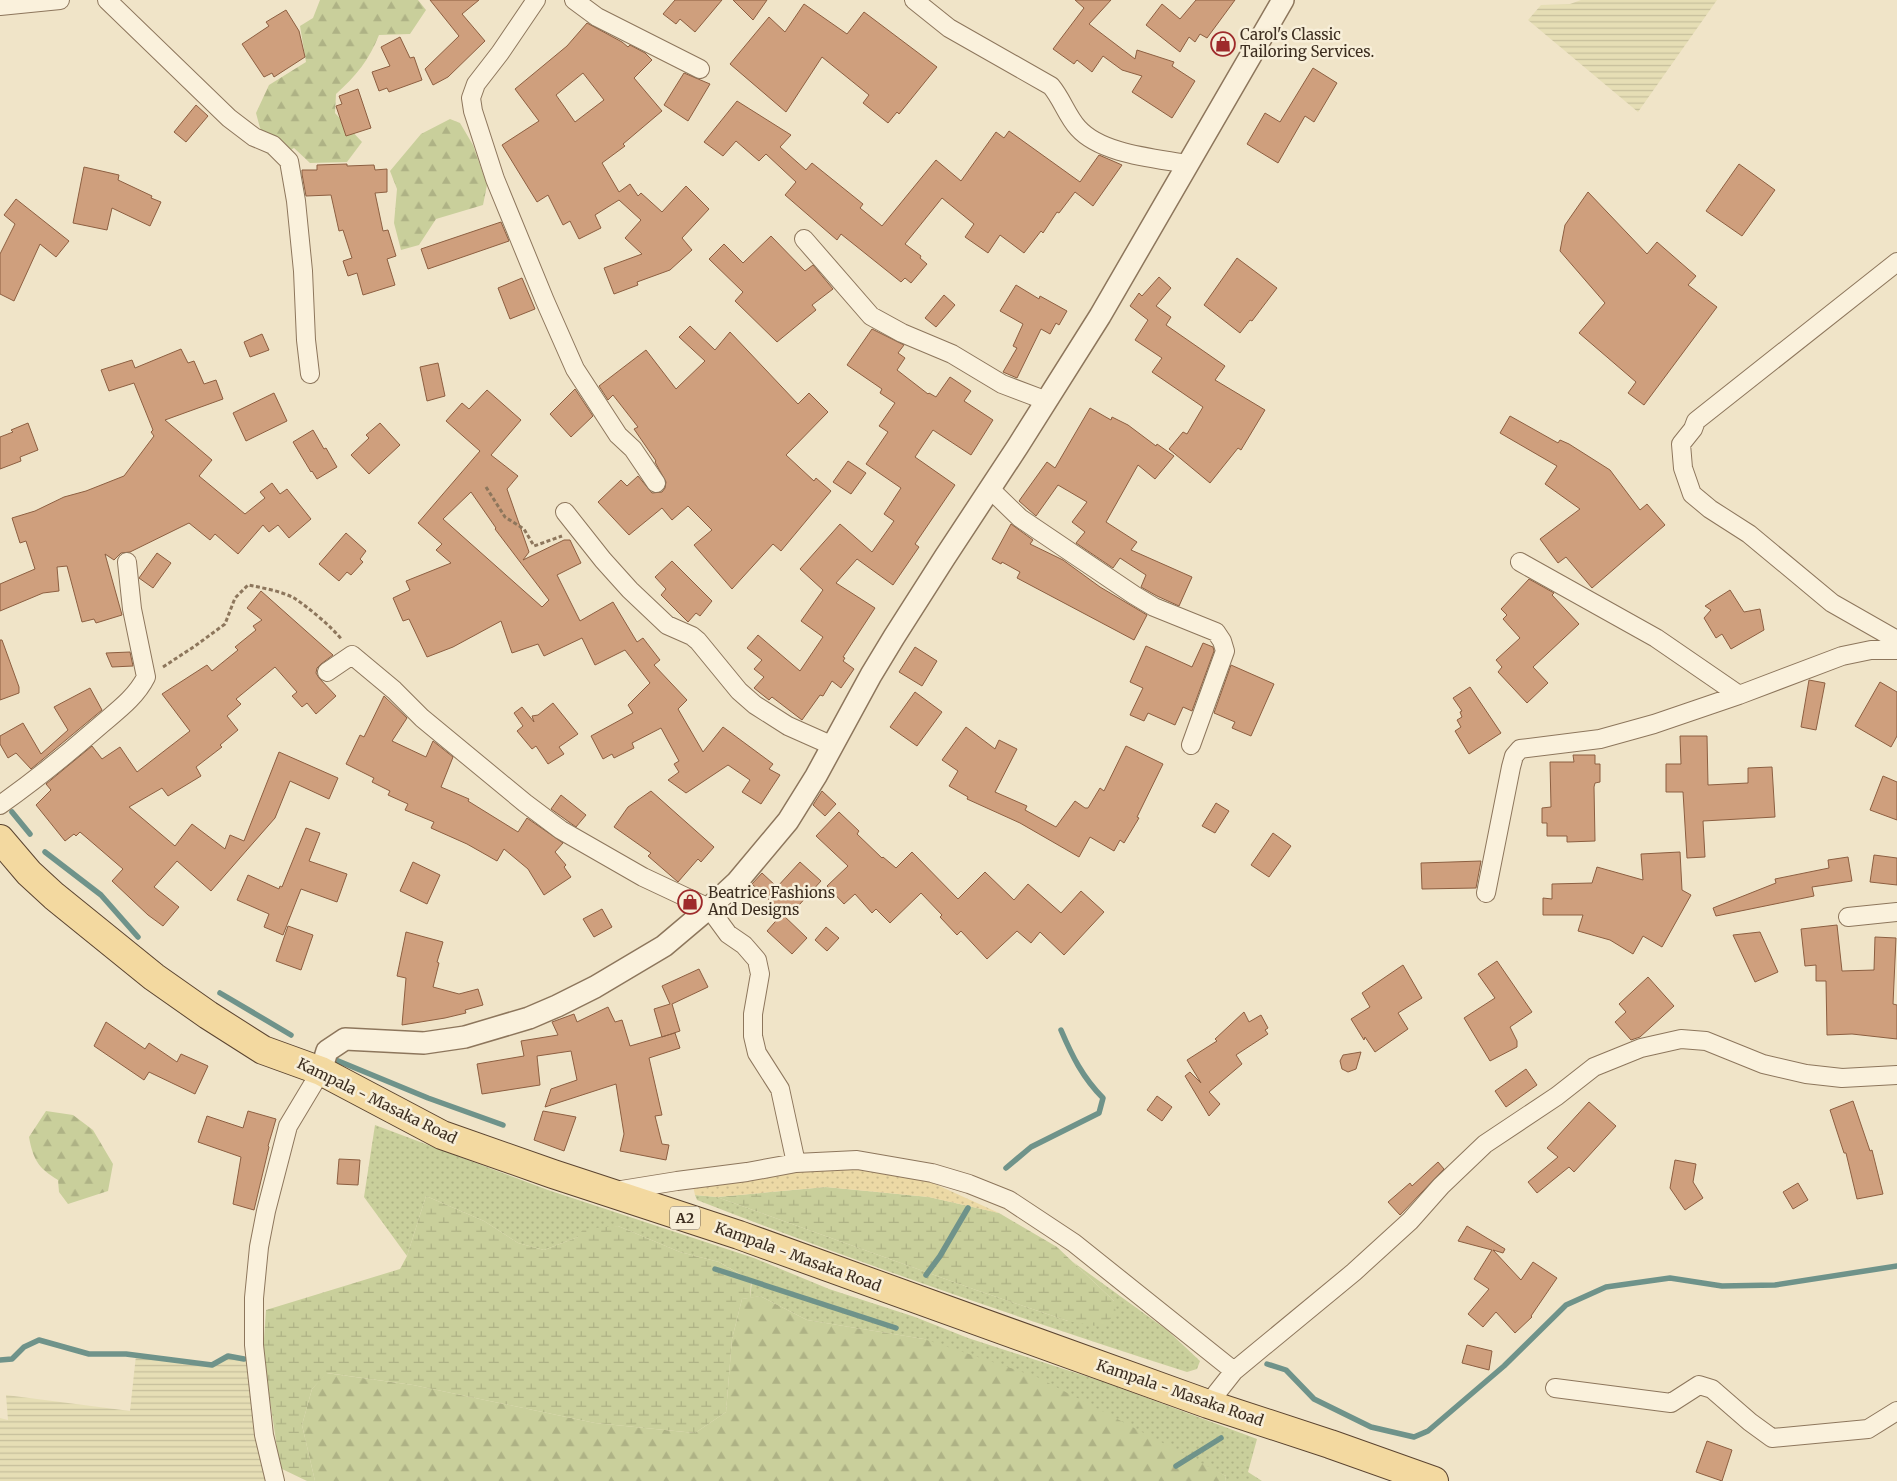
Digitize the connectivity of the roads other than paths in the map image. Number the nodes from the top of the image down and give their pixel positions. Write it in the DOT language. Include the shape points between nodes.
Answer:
graph roads {
  1 [pos="60,0"];
  2 [pos="108,0"];
  3 [pos="536,0"];
  4 [pos="574,0"];
  5 [pos="914,0"];
  6 [pos="1283,0"];
  7 [pos="0,6"];
  8 [pos="700,69"];
  9 [pos="1187,164"];
  10 [pos="804,239"];
  11 [pos="1897,262"];
  12 [pos="310,374"];
  13 [pos="1047,401"];
  14 [pos="656,483"];
  15 [pos="990,489"];
  16 [pos="565,512"];
  17 [pos="127,562"];
  18 [pos="1520,562"];
  19 [pos="1897,640"];
  20 [pos="1897,650"];
  21 [pos="327,672"];
  22 [pos="1739,695"];
  23 [pos="1191,745"];
  24 [pos="833,746"];
  25 [pos="0,805"];
  26 [pos="0,839"];
  27 [pos="1486,893"];
  28 [pos="709,908"];
  29 [pos="1897,912"];
  30 [pos="1848,917"];
  31 [pos="320,1071"];
  32 [pos="1897,1075"];
  33 [pos="796,1163"];
  34 [pos="609,1193"];
  35 [pos="1234,1371"];
  36 [pos="1555,1388"];
  37 [pos="1208,1404"];
  38 [pos="1897,1411"];
  39 [pos="1430,1480"];
  40 [pos="276,1481"];
  1 -- 7 [label="street"];
  2 -- 12 [label="street" via="229,118 254,137 273,145 289,161 303,271"];
  3 -- 14 [label="street" via="476,84 470,98 473,112 495,179 562,342 618,435 633,449"];
  4 -- 8 [label="street" via="597,17"];
  5 -- 9 [label="street" via="949,28 1051,86 1078,128 1089,137 1106,146"];
  6 -- 9 [label="street"];
  9 -- 13 [label="street" via="1125,274"];
  10 -- 13 [label="street" via="871,316 885,326 952,354 1002,384"];
  11 -- 19 [label="street" via="1696,421 1681,444 1683,468 1692,494 1749,534 1832,603"];
  13 -- 15 [label="street"];
  15 -- 23 [label="street" via="1020,518 1134,595 1154,607 1216,632 1225,651"];
  15 -- 24 [label="street" via="894,637"];
  16 -- 24 [label="street" via="614,573 667,625 698,641 746,698 788,726"];
  17 -- 25 [label="street" via="132,609 146,677 132,697 106,720 50,769"];
  18 -- 22 [label="street" via="1656,638"];
  20 -- 22 [label="street" via="1871,650 1842,656"];
  21 -- 28 [label="street" via="352,655 422,718 561,830 643,877"];
  22 -- 27 [label="street" via="1600,739 1520,749 1511,767"];
  24 -- 28 [label="street" via="788,822 737,882"];
  26 -- 31 [label="main road, Kampala - Masaka Road / A2" via="54,896 154,976 263,1050"];
  28 -- 31 [label="street" via="664,946 594,987 529,1018 465,1037 424,1043 345,1039 327,1052"];
  28 -- 33 [label="street" via="728,934 757,960 760,974 753,1036 757,1053 780,1090"];
  29 -- 30 [label="street"];
  31 -- 34 [label="main road, Kampala - Masaka Road / A2" via="442,1135"];
  31 -- 40 [label="street" via="288,1126 259,1248 254,1345 264,1435"];
  32 -- 35 [label="street" via="1842,1078 1806,1074 1763,1064 1706,1041 1681,1039 1641,1048 1594,1067 1485,1144 1410,1221 1354,1272"];
  33 -- 34 [label="street"];
  33 -- 35 [label="street" via="857,1160 895,1166 969,1184 1009,1200 1074,1243"];
  34 -- 37 [label="main road, Kampala - Masaka Road / A2" via="739,1235"];
  35 -- 37 [label="street"];
  36 -- 38 [label="street" via="1671,1403 1699,1385 1712,1388 1772,1438 1868,1430"];
  37 -- 39 [label="main road, Kampala - Masaka Road / A2"];
}
